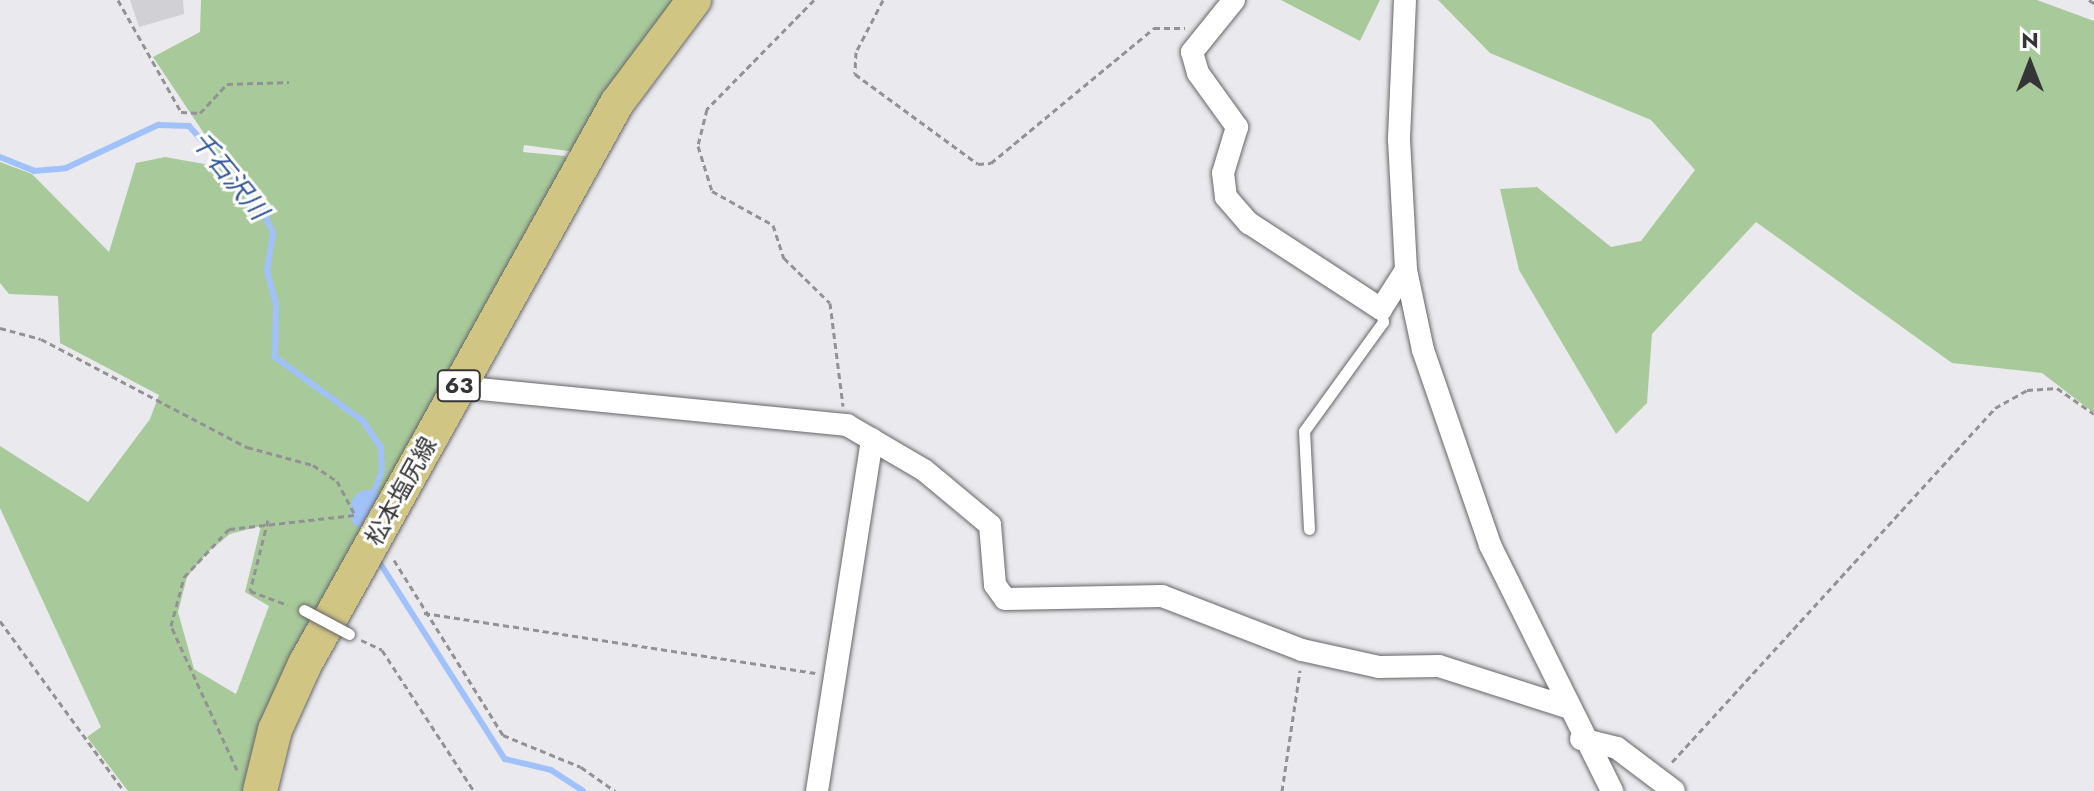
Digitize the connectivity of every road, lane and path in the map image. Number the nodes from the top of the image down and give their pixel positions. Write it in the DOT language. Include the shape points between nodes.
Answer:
graph roads {
  1 [pos="118,0"];
  2 [pos="694,0"];
  3 [pos="814,0"];
  4 [pos="883,0"];
  5 [pos="1234,0"];
  6 [pos="1405,0"];
  7 [pos="2089,0"];
  8 [pos="2094,3"];
  9 [pos="1203,37"];
  10 [pos="289,82"];
  11 [pos="1406,270"];
  12 [pos="1381,309"];
  13 [pos="0,328"];
  14 [pos="459,387"];
  15 [pos="2094,414"];
  16 [pos="847,425"];
  17 [pos="872,439"];
  18 [pos="268,520"];
  19 [pos="371,525"];
  20 [pos="1309,529"];
  21 [pos="304,610"];
  22 [pos="424,613"];
  23 [pos="0,621"];
  24 [pos="349,634"];
  25 [pos="1302,650"];
  26 [pos="835,676"];
  27 [pos="1567,707"];
  28 [pos="1581,739"];
  29 [pos="1666,784"];
  30 [pos="251,785"];
  31 [pos="124,791"];
  32 [pos="474,791"];
  33 [pos="615,791"];
  34 [pos="817,791"];
  35 [pos="1282,791"];
  36 [pos="1612,791"];
  1 -- 10 [label="path" via="181,112 200,113 227,84"];
  2 -- 14 [label="main road, 松本塩尻線 / 63" via="617,103"];
  3 -- 16 [label="path" via="707,109 698,146 712,191 773,225 784,258 830,303"];
  4 -- 9 [label="path" via="856,52 855,74 978,164 991,163 1154,28 1181,26"];
  5 -- 9 [label="street"];
  6 -- 11 [label="street" via="1399,140"];
  7 -- 8 [label="path"];
  9 -- 12 [label="street" via="1192,52 1198,73 1237,127 1223,173 1226,197 1249,223"];
  11 -- 12 [label="street"];
  11 -- 27 [label="street" via="1423,350 1490,545"];
  12 -- 20 [label="lane" via="1383,322 1304,431"];
  13 -- 19 [label="path" via="127,381 247,447 313,465 337,481"];
  14 -- 16 [label="street"];
  14 -- 19 [label="main road, 松本塩尻線 / 63"];
  15 -- 29 [label="path" via="2057,388 2027,390 1995,408"];
  16 -- 17 [label="street"];
  17 -- 25 [label="street" via="990,525 995,585 1005,599 1162,596"];
  17 -- 26 [label="street"];
  18 -- 19 [label="path"];
  18 -- 21 [label="path" via="250,591"];
  18 -- 30 [label="path" via="229,529 207,547 184,577 171,626"];
  19 -- 22 [label="path"];
  19 -- 30 [label="main road, 松本塩尻線 / 63"];
  21 -- 24 [label="lane, bridge"];
  22 -- 26 [label="path"];
  22 -- 33 [label="path" via="503,735 581,767"];
  23 -- 31 [label="path"];
  24 -- 32 [label="path" via="382,650"];
  25 -- 27 [label="street" via="1379,667 1439,666"];
  25 -- 35 [label="path"];
  26 -- 34 [label="street"];
  27 -- 28 [label="street"];
  28 -- 29 [label="street" via="1617,748"];
  28 -- 36 [label="street"];
}
